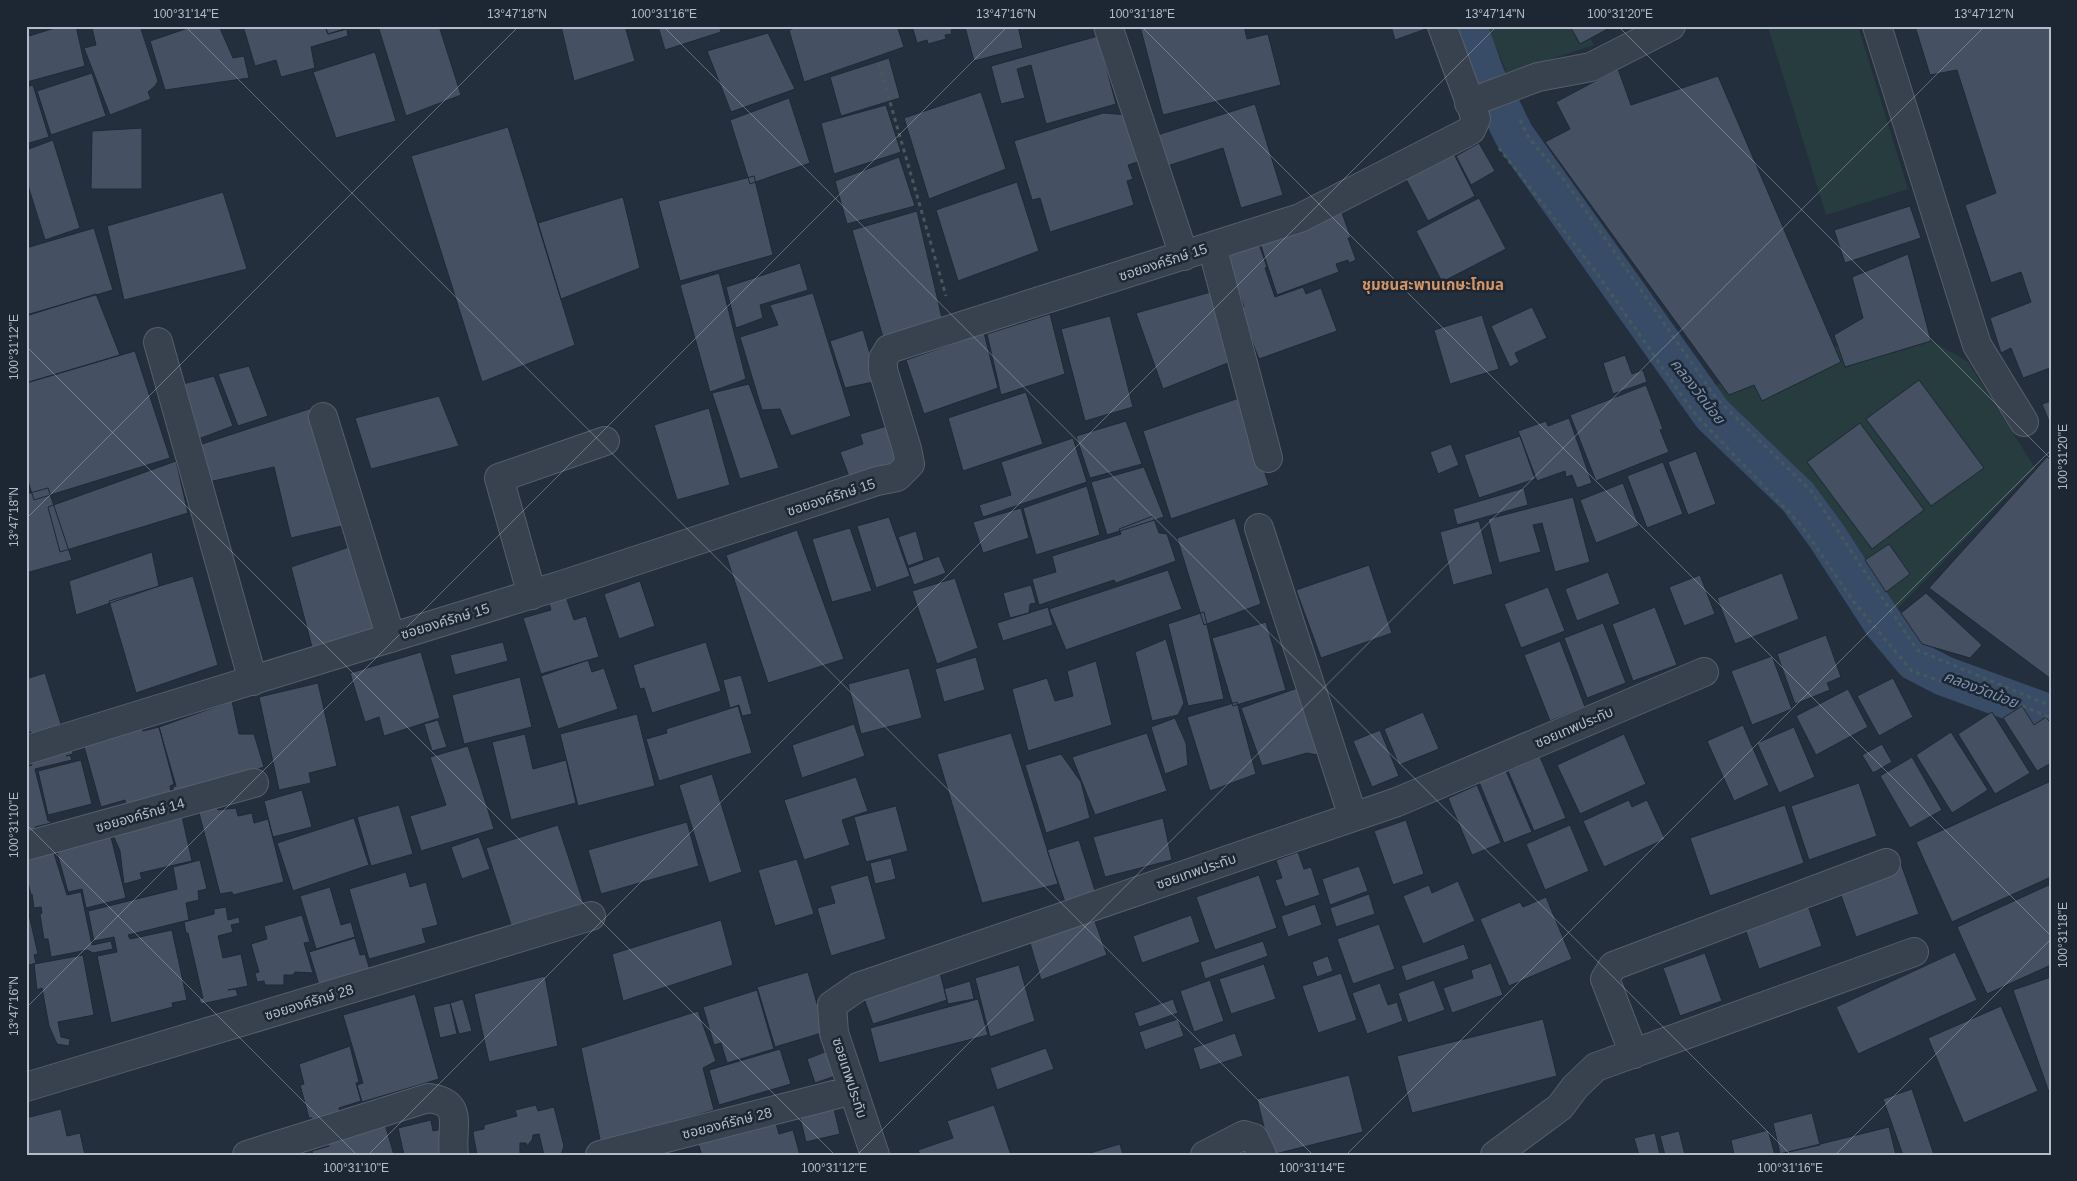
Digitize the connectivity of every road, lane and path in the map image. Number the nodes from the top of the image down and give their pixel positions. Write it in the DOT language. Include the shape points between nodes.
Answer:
graph roads {
  1 [pos="1108,26"];
  2 [pos="1442,26"];
  3 [pos="1672,26"];
  4 [pos="1877,26"];
  5 [pos="879,64"];
  6 [pos="1505,89"];
  7 [pos="1475,107"];
  8 [pos="1212,246"];
  9 [pos="1184,256"];
  10 [pos="956,328"];
  11 [pos="158,342"];
  12 [pos="323,417"];
  13 [pos="2024,422"];
  14 [pos="604,441"];
  15 [pos="1268,458"];
  16 [pos="1259,528"];
  17 [pos="532,594"];
  18 [pos="391,638"];
  19 [pos="1704,672"];
  20 [pos="253,680"];
  21 [pos="2051,706"];
  22 [pos="2051,718"];
  23 [pos="26,750"];
  24 [pos="254,783"];
  25 [pos="1353,817"];
  26 [pos="26,846"];
  27 [pos="1886,863"];
  28 [pos="591,916"];
  29 [pos="1914,952"];
  30 [pos="1634,1054"];
  31 [pos="26,1087"];
  32 [pos="853,1090"];
  33 [pos="247,1155"];
  34 [pos="454,1155"];
  35 [pos="600,1155"];
  36 [pos="875,1155"];
  37 [pos="1205,1155"];
  38 [pos="1262,1155"];
  39 [pos="1495,1155"];
  1 -- 9 [label="street"];
  2 -- 7 [label="street"];
  3 -- 6 [label="street" via="1591,67"];
  4 -- 13 [label="street" via="1977,345"];
  5 -- 10 [label="path"];
  6 -- 7 [label="street"];
  6 -- 21 [label="path" via="1530,138 1565,181 1716,398 1811,491 1917,650"];
  7 -- 8 [label="street, ซอยองค์รักษ์ 15" via="1471,130 1462,135 1300,218"];
  7 -- 22 [label="path" via="1694,412 1801,525 1856,605 1912,671"];
  8 -- 9 [label="street, ซอยองค์รักษ์ 15"];
  8 -- 15 [label="street"];
  9 -- 10 [label="street, ซอยองค์รักษ์ 15"];
  10 -- 17 [label="street, ซอยองค์รักษ์ 15" via="889,349 883,359 883,370 910,464 897,477"];
  11 -- 20 [label="street"];
  12 -- 18 [label="street"];
  14 -- 17 [label="street" via="499,478"];
  16 -- 25 [label="street"];
  17 -- 18 [label="street, ซอยองค์รักษ์ 15"];
  18 -- 20 [label="street, ซอยองค์รักษ์ 15"];
  19 -- 25 [label="street, ซอยเทพประทับ" via="1397,802"];
  20 -- 23 [label="street, ซอยองค์รักษ์ 15"];
  24 -- 26 [label="street, ซอยองค์รักษ์ 14"];
  25 -- 32 [label="street, ซอยเทพประทับ" via="858,987 832,1005 834,1034"];
  27 -- 30 [label="street" via="1613,966 1605,979"];
  28 -- 31 [label="street, ซอยองค์รักษ์ 28"];
  29 -- 30 [label="street"];
  30 -- 39 [label="street" via="1596,1068 1575,1087 1560,1107"];
  32 -- 35 [label="street, ซอยองค์รักษ์ 28"];
  32 -- 36 [label="street, ซอยเทพประทับ"];
  33 -- 34 [label="street" via="428,1098 442,1099 453,1110"];
  37 -- 38 [label="street" via="1244,1135 1254,1138"];
}
